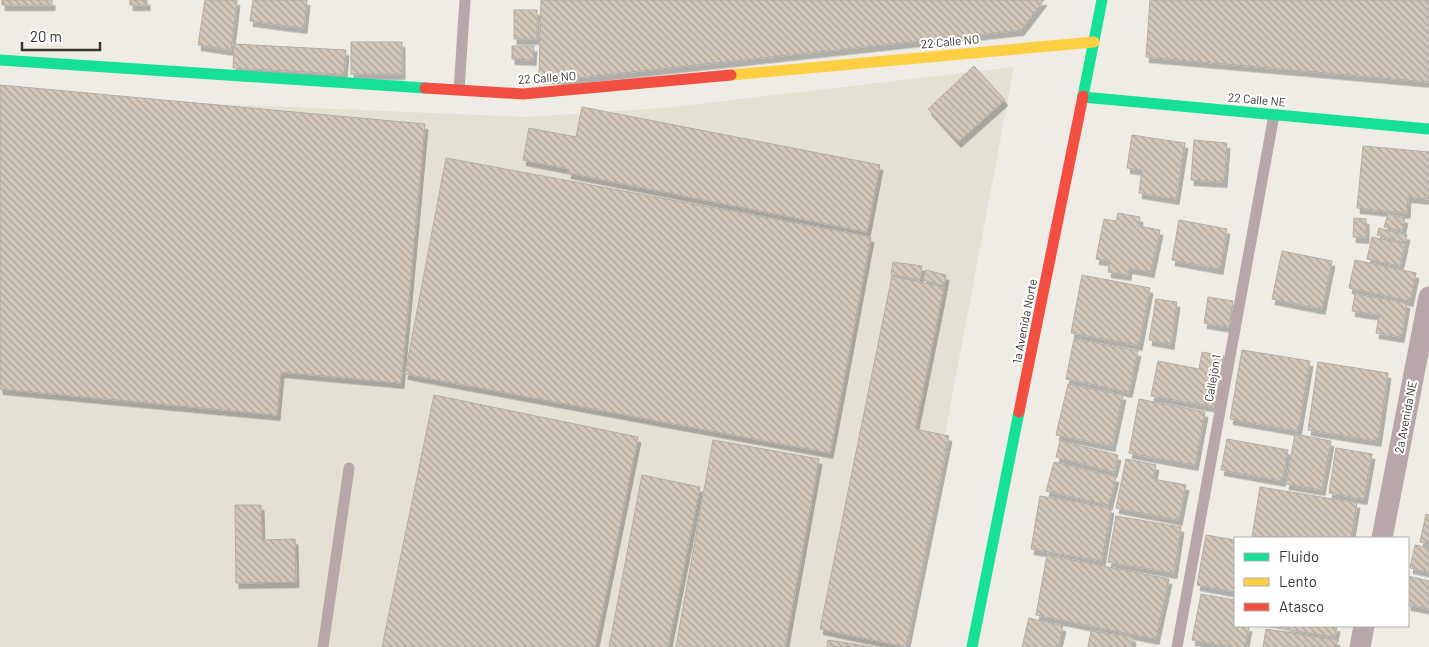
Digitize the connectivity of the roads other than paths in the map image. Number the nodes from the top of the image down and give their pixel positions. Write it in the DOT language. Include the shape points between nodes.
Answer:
graph roads {
  1 [pos="466,0"];
  2 [pos="1102,0"];
  3 [pos="1094,42"];
  4 [pos="0,60"];
  5 [pos="459,90"];
  6 [pos="1083,97"];
  7 [pos="1274,115"];
  8 [pos="1429,129"];
  9 [pos="1429,296"];
  10 [pos="349,468"];
  11 [pos="1382,537"];
  12 [pos="1364,627"];
  13 [pos="323,647"];
  14 [pos="972,647"];
  15 [pos="1176,647"];
  16 [pos="1360,647"];
  1 -- 5 [label="lane"];
  2 -- 3 [label="street, 1a Avenida Norte"];
  3 -- 5 [label="street, 22 Calle NO" via="523,94"];
  3 -- 6 [label="street, 1a Avenida Norte"];
  4 -- 5 [label="street, 22 Calle NO"];
  6 -- 7 [label="street, 22 Calle NE"];
  6 -- 14 [label="street, 1a Avenida Norte"];
  7 -- 8 [label="street, 22 Calle NE"];
  7 -- 15 [label="lane, Callejón 1"];
  9 -- 11 [label="street, 2a Avenida NE"];
  10 -- 13 [label="lane"];
  12 -- 16 [label="street"];
}
